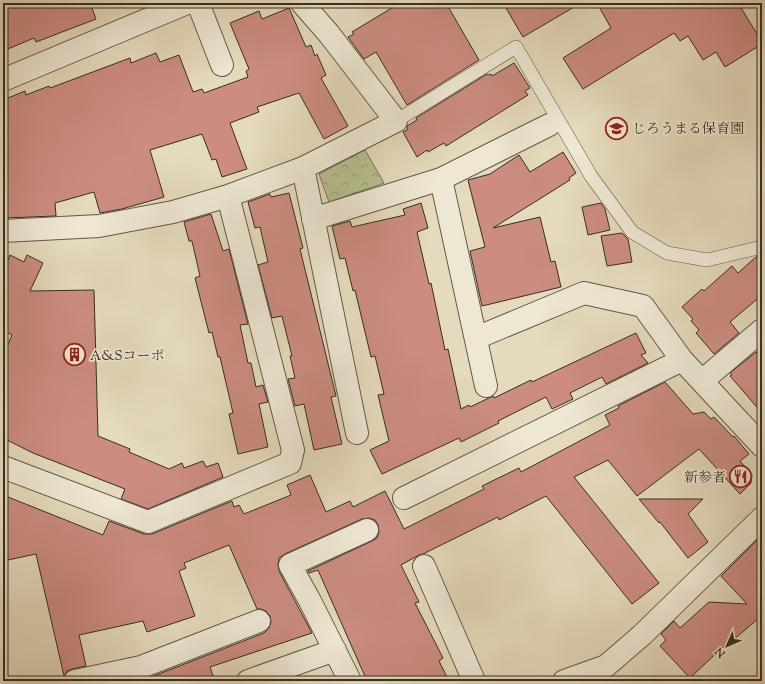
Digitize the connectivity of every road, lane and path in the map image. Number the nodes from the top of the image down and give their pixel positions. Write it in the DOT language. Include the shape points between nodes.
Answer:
graph roads {
  1 [pos="187,3"];
  2 [pos="198,3"];
  3 [pos="302,3"];
  4 [pos="222,65"];
  5 [pos="3,80"];
  6 [pos="396,121"];
  7 [pos="548,125"];
  8 [pos="303,168"];
  9 [pos="441,179"];
  10 [pos="228,196"];
  11 [pos="313,219"];
  12 [pos="3,231"];
  13 [pos="762,247"];
  14 [pos="762,330"];
  15 [pos="476,338"];
  16 [pos="682,360"];
  17 [pos="702,381"];
  18 [pos="486,386"];
  19 [pos="357,433"];
  20 [pos="762,446"];
  21 [pos="3,467"];
  22 [pos="404,498"];
  23 [pos="760,523"];
  24 [pos="367,530"];
  25 [pos="424,566"];
  26 [pos="259,621"];
  27 [pos="335,650"];
  28 [pos="604,674"];
  29 [pos="75,681"];
  30 [pos="248,681"];
  31 [pos="350,681"];
  32 [pos="474,681"];
  33 [pos="564,681"];
  1 -- 5 [label="street"];
  2 -- 4 [label="street"];
  3 -- 6 [label="street"];
  6 -- 8 [label="street"];
  6 -- 13 [label="lane" via="516,48 591,176 632,232 667,253 707,260"];
  7 -- 9 [label="street"];
  8 -- 10 [label="street"];
  8 -- 11 [label="street"];
  9 -- 11 [label="street"];
  9 -- 15 [label="street"];
  10 -- 12 [label="street" via="173,212 99,226"];
  10 -- 21 [label="street" via="293,450 290,463 148,522"];
  11 -- 19 [label="street"];
  14 -- 17 [label="street"];
  15 -- 16 [label="street" via="584,293 643,306"];
  15 -- 18 [label="street"];
  16 -- 17 [label="street"];
  16 -- 22 [label="street"];
  17 -- 20 [label="street"];
  23 -- 28 [label="street" via="642,634"];
  24 -- 27 [label="street" via="290,565"];
  25 -- 32 [label="street"];
  26 -- 29 [label="street" via="141,667"];
  27 -- 30 [label="street"];
  27 -- 31 [label="street"];
  28 -- 33 [label="street"];
}
